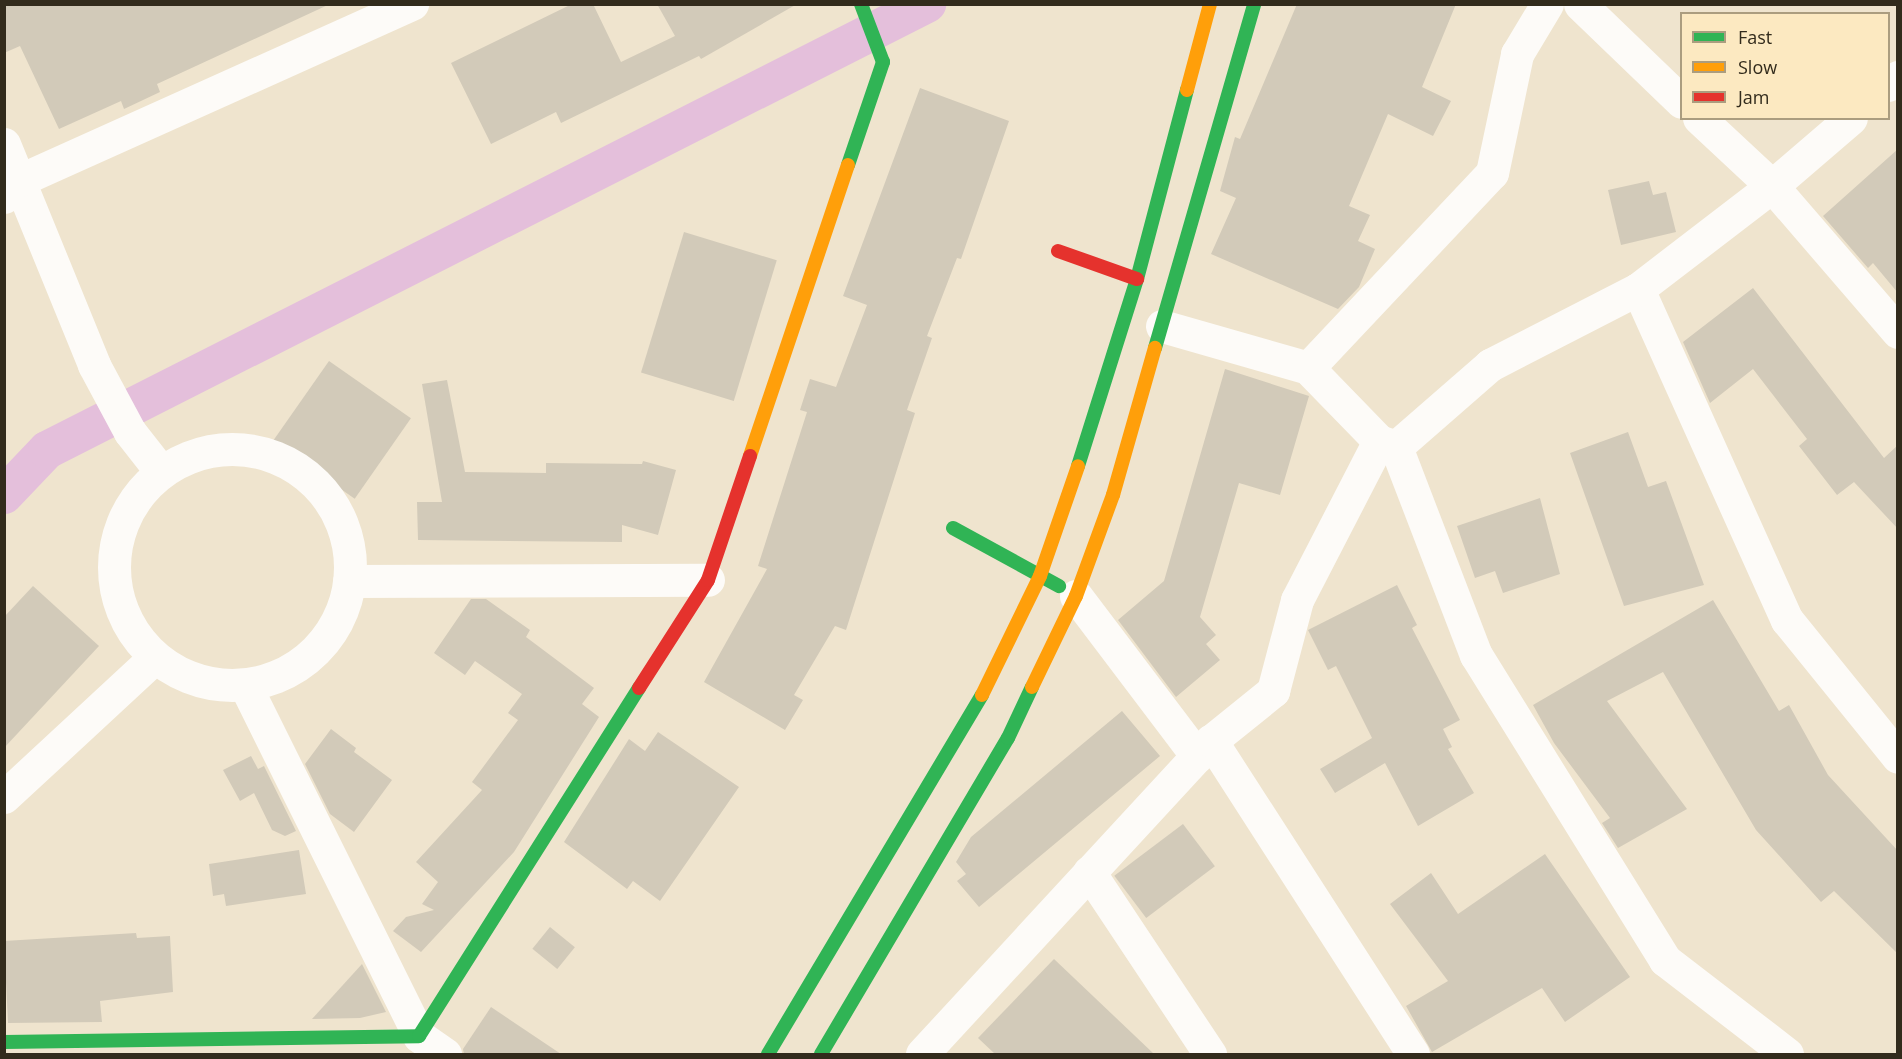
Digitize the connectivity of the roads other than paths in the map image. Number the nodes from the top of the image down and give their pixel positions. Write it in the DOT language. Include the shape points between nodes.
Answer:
graph roads {
  1 [pos="412,4"];
  2 [pos="861,4"];
  3 [pos="1210,4"];
  4 [pos="1254,4"];
  5 [pos="1547,4"];
  6 [pos="1580,4"];
  7 [pos="1680,100"];
  8 [pos="1701,120"];
  9 [pos="1849,120"];
  10 [pos="4,144"];
  11 [pos="1772,186"];
  12 [pos="12,188"];
  13 [pos="1058,251"];
  14 [pos="1137,279"];
  15 [pos="1638,289"];
  16 [pos="1162,326"];
  17 [pos="1898,332"];
  18 [pos="1308,368"];
  19 [pos="1387,444"];
  20 [pos="159,469"];
  21 [pos="953,528"];
  22 [pos="1040,576"];
  23 [pos="708,580"];
  24 [pos="349,581"];
  25 [pos="1076,596"];
  26 [pos="154,658"];
  27 [pos="245,685"];
  28 [pos="1204,749"];
  29 [pos="1898,757"];
  30 [pos="4,797"];
  31 [pos="1089,872"];
  32 [pos="419,1036"];
  33 [pos="4,1042"];
  34 [pos="446,1054"];
  35 [pos="768,1054"];
  36 [pos="821,1054"];
  37 [pos="922,1054"];
  38 [pos="1210,1054"];
  39 [pos="1413,1054"];
  40 [pos="1786,1054"];
  1 -- 12 [label="street"];
  2 -- 23 [label="main road" via="883,62"];
  3 -- 14 [label="main road"];
  4 -- 16 [label="main road"];
  5 -- 18 [label="street" via="1517,54 1492,173"];
  6 -- 7 [label="street"];
  8 -- 11 [label="street"];
  9 -- 11 [label="street"];
  10 -- 12 [label="street"];
  11 -- 15 [label="street"];
  11 -- 17 [label="street"];
  12 -- 20 [label="street" via="94,365 130,432"];
  13 -- 14 [label="main road"];
  14 -- 22 [label="main road"];
  15 -- 19 [label="street" via="1490,365"];
  15 -- 29 [label="street" via="1787,620"];
  16 -- 18 [label="street"];
  16 -- 25 [label="main road" via="1113,495"];
  18 -- 19 [label="street"];
  19 -- 28 [label="street" via="1297,600 1273,691"];
  19 -- 40 [label="street" via="1476,655 1665,960"];
  20 -- 24 [label="street" via="211,450 251,450 288,463 320,488 341,521 351,560"];
  20 -- 26 [label="street" via="123,518 113,555 116,593 126,620"];
  21 -- 22 [label="main road"];
  22 -- 25 [label="main road"];
  22 -- 35 [label="main road" via="970,719"];
  23 -- 24 [label="street"];
  23 -- 32 [label="main road"];
  24 -- 27 [label="street" via="347,600 330,636 302,664 267,682"];
  25 -- 28 [label="street"];
  25 -- 36 [label="main road" via="1008,738"];
  26 -- 27 [label="street" via="188,678 227,687"];
  26 -- 30 [label="street"];
  27 -- 32 [label="street"];
  28 -- 31 [label="street"];
  28 -- 39 [label="street"];
  31 -- 37 [label="street"];
  31 -- 38 [label="street"];
  32 -- 33 [label="main road"];
  32 -- 34 [label="street"];
}
